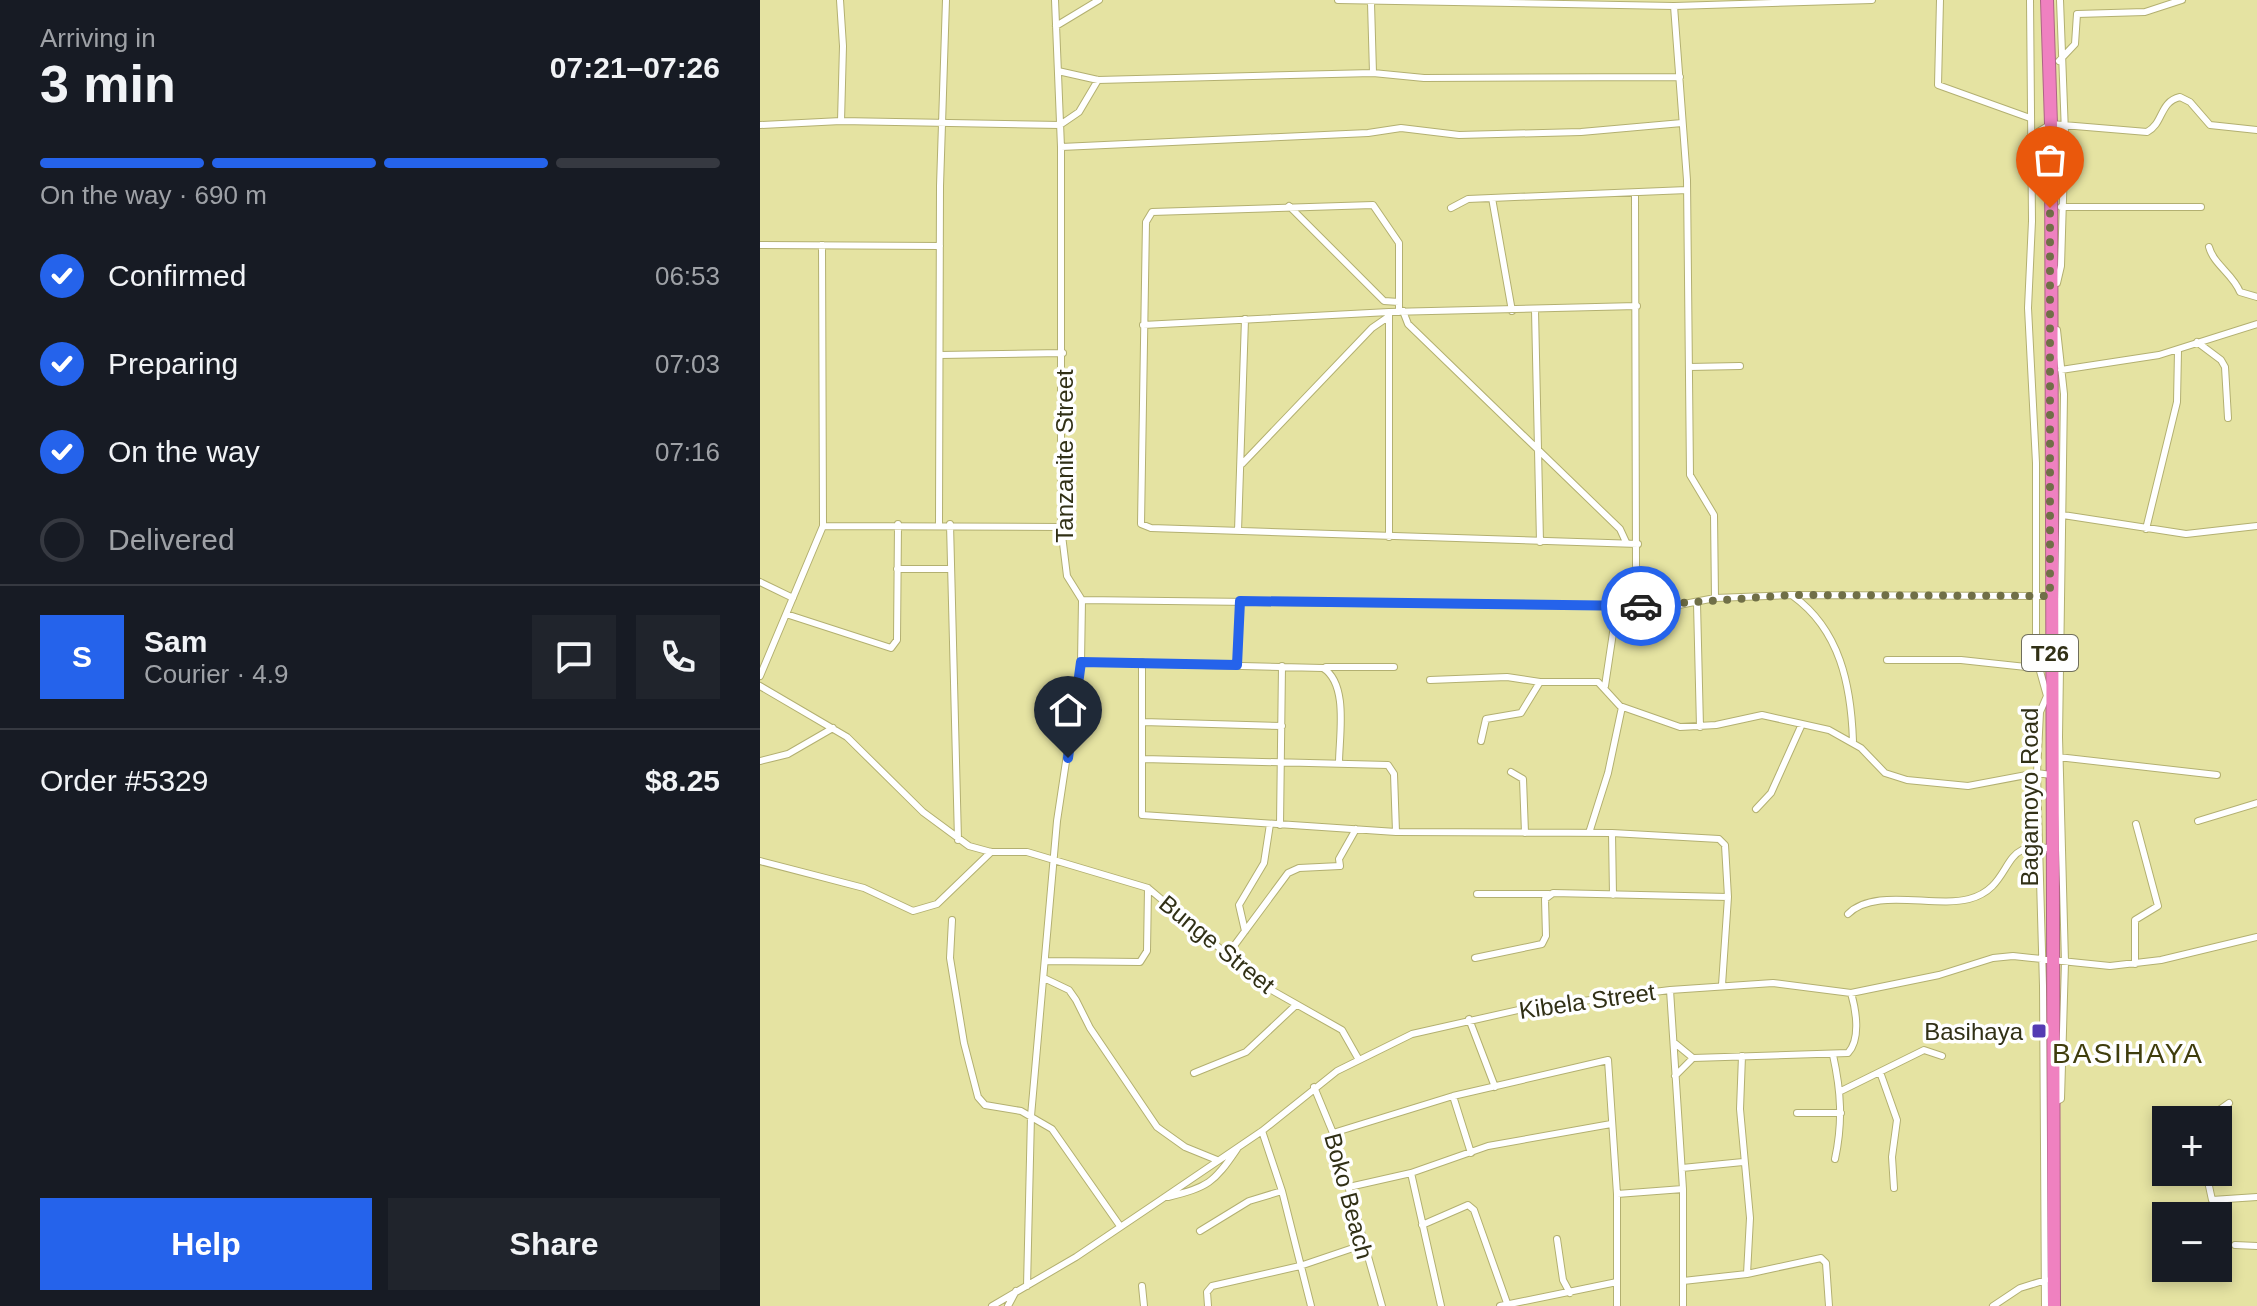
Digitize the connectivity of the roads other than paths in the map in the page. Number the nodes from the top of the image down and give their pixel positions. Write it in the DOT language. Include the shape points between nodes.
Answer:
graph roads {
  1 [pos="840,0"];
  2 [pos="946,0"];
  3 [pos="1055,0"];
  4 [pos="1099,0"];
  5 [pos="1338,0"];
  6 [pos="1872,0"];
  7 [pos="1940,0"];
  8 [pos="2030,0"];
  9 [pos="2047,0"];
  10 [pos="2060,0"];
  11 [pos="2182,0"];
  12 [pos="1474,1"];
  13 [pos="1744,2"];
  14 [pos="1371,3"];
  15 [pos="1674,6"];
  16 [pos="1056,26"];
  17 [pos="2060,59"];
  18 [pos="2048,68"];
  19 [pos="1058,71"];
  20 [pos="1373,73"];
  21 [pos="1680,77"];
  22 [pos="1098,80"];
  23 [pos="2030,118"];
  24 [pos="841,121"];
  25 [pos="942,122"];
  26 [pos="1682,123"];
  27 [pos="2051,124"];
  28 [pos="2065,124"];
  29 [pos="760,125"];
  30 [pos="1060,125"];
  31 [pos="2257,130"];
  32 [pos="2030,139"];
  33 [pos="1061,147"];
  34 [pos="2051,176"];
  35 [pos="1687,190"];
  36 [pos="1635,194"];
  37 [pos="1492,198"];
  38 [pos="1289,206"];
  39 [pos="2201,207"];
  40 [pos="1451,208"];
  41 [pos="2056,208"];
  42 [pos="760,245"];
  43 [pos="822,245"];
  44 [pos="940,246"];
  45 [pos="2209,247"];
  46 [pos="2257,297"];
  47 [pos="1399,302"];
  48 [pos="1637,306"];
  49 [pos="1535,310"];
  50 [pos="1401,311"];
  51 [pos="1512,311"];
  52 [pos="1389,314"];
  53 [pos="1245,319"];
  54 [pos="2257,324"];
  55 [pos="1143,325"];
  56 [pos="2197,342"];
  57 [pos="2178,351"];
  58 [pos="1063,353"];
  59 [pos="940,355"];
  60 [pos="1740,366"];
  61 [pos="1689,367"];
  62 [pos="2061,370"];
  63 [pos="2228,418"];
  64 [pos="1539,452"];
  65 [pos="1241,465"];
  66 [pos="2063,515"];
  67 [pos="898,524"];
  68 [pos="939,524"];
  69 [pos="950,524"];
  70 [pos="823,526"];
  71 [pos="2257,526"];
  72 [pos="1061,527"];
  73 [pos="2146,529"];
  74 [pos="1238,531"];
  75 [pos="1389,537"];
  76 [pos="1540,542"];
  77 [pos="1626,542"];
  78 [pos="1638,544"];
  79 [pos="1636,566"];
  80 [pos="897,569"];
  81 [pos="951,569"];
  82 [pos="760,582"];
  83 [pos="2035,594"];
  84 [pos="1791,595"];
  85 [pos="2050,596"];
  86 [pos="793,598"];
  87 [pos="1715,598"];
  88 [pos="1082,600"];
  89 [pos="1240,601"];
  90 [pos="1697,603"];
  91 [pos="1617,606"];
  92 [pos="786,614"];
  93 [pos="2036,657"];
  94 [pos="1887,660"];
  95 [pos="1081,662"];
  96 [pos="1142,662"];
  97 [pos="1237,665"];
  98 [pos="1282,666"];
  99 [pos="1394,667"];
  100 [pos="1319,668"];
  101 [pos="760,676"];
  102 [pos="1430,680"];
  103 [pos="1540,682"];
  104 [pos="760,686"];
  105 [pos="1605,686"];
  106 [pos="2049,696"];
  107 [pos="1622,707"];
  108 [pos="1143,722"];
  109 [pos="1802,724"];
  110 [pos="1282,726"];
  111 [pos="1700,727"];
  112 [pos="833,728"];
  113 [pos="1481,741"];
  114 [pos="1853,741"];
  115 [pos="2055,757"];
  116 [pos="1143,759"];
  117 [pos="760,761"];
  118 [pos="1339,763"];
  119 [pos="1282,764"];
  120 [pos="1511,772"];
  121 [pos="2037,773"];
  122 [pos="2051,775"];
  123 [pos="2217,775"];
  124 [pos="2257,803"];
  125 [pos="1756,809"];
  126 [pos="2198,821"];
  127 [pos="1270,824"];
  128 [pos="2136,824"];
  129 [pos="1280,825"];
  130 [pos="1356,829"];
  131 [pos="1396,832"];
  132 [pos="1525,833"];
  133 [pos="1589,833"];
  134 [pos="1612,833"];
  135 [pos="958,840"];
  136 [pos="2046,848"];
  137 [pos="991,852"];
  138 [pos="760,861"];
  139 [pos="1054,861"];
  140 [pos="1148,888"];
  141 [pos="1477,894"];
  142 [pos="1549,894"];
  143 [pos="1613,895"];
  144 [pos="1728,897"];
  145 [pos="1848,914"];
  146 [pos="952,920"];
  147 [pos="1245,931"];
  148 [pos="2257,937"];
  149 [pos="1228,954"];
  150 [pos="1475,958"];
  151 [pos="2046,959"];
  152 [pos="1047,961"];
  153 [pos="2065,962"];
  154 [pos="2135,964"];
  155 [pos="1046,979"];
  156 [pos="1722,985"];
  157 [pos="1670,990"];
  158 [pos="1851,993"];
  159 [pos="1296,1005"];
  160 [pos="1469,1019"];
  161 [pos="1676,1044"];
  162 [pos="1833,1055"];
  163 [pos="1742,1056"];
  164 [pos="1942,1056"];
  165 [pos="1693,1058"];
  166 [pos="1359,1060"];
  167 [pos="1880,1072"];
  168 [pos="1194,1073"];
  169 [pos="1675,1076"];
  170 [pos="1314,1087"];
  171 [pos="1495,1087"];
  172 [pos="1841,1091"];
  173 [pos="1453,1096"];
  174 [pos="2053,1103"];
  175 [pos="2229,1103"];
  176 [pos="2225,1106"];
  177 [pos="1797,1113"];
  178 [pos="1841,1113"];
  179 [pos="1031,1116"];
  180 [pos="1611,1124"];
  181 [pos="1262,1131"];
  182 [pos="1333,1133"];
  183 [pos="1239,1146"];
  184 [pos="1471,1153"];
  185 [pos="1835,1159"];
  186 [pos="1217,1160"];
  187 [pos="1743,1162"];
  188 [pos="1682,1168"];
  189 [pos="1411,1173"];
  190 [pos="2209,1186"];
  191 [pos="1349,1187"];
  192 [pos="1894,1188"];
  193 [pos="1683,1189"];
  194 [pos="1282,1191"];
  195 [pos="1617,1194"];
  196 [pos="2257,1195"];
  197 [pos="1163,1198"];
  198 [pos="1422,1225"];
  199 [pos="1120,1226"];
  200 [pos="1200,1231"];
  201 [pos="1557,1239"];
  202 [pos="1362,1245"];
  203 [pos="2235,1245"];
  204 [pos="2257,1246"];
  205 [pos="1300,1266"];
  206 [pos="1747,1274"];
  207 [pos="2046,1280"];
  208 [pos="1683,1281"];
  209 [pos="1617,1282"];
  210 [pos="1027,1286"];
  211 [pos="1142,1286"];
  212 [pos="1017,1290"];
  213 [pos="1570,1293"];
  214 [pos="995,1305"];
  215 [pos="1504,1305"];
  216 [pos="1008,1306"];
  217 [pos="1144,1306"];
  218 [pos="1208,1306"];
  219 [pos="1311,1306"];
  220 [pos="1382,1306"];
  221 [pos="1441,1306"];
  222 [pos="1617,1306"];
  223 [pos="1683,1306"];
  224 [pos="1829,1306"];
  225 [pos="1993,1306"];
  226 [pos="2045,1306"];
  227 [pos="2054,1306"];
  1 -- 24 [label="street"];
  2 -- 25 [label="street"];
  3 -- 16 [label="street, Tanzanite Street"];
  4 -- 16 [label="street"];
  5 -- 14 [label="street"];
  6 -- 13 [label="street"];
  7 -- 23 [label="street" via="1938,85"];
  8 -- 23 [label="street"];
  9 -- 18 [label="highway, Bagamoyo Road / T26"];
  10 -- 17 [label="street"];
  11 -- 17 [label="street" via="2145,12 2077,14 2075,44"];
  12 -- 14 [label="street"];
  12 -- 15 [label="street"];
  13 -- 15 [label="street"];
  14 -- 20 [label="street"];
  15 -- 21 [label="street"];
  16 -- 19 [label="street, Tanzanite Street"];
  17 -- 18 [label="street"];
  17 -- 28 [label="street"];
  18 -- 27 [label="highway, Bagamoyo Road / T26"];
  19 -- 22 [label="street"];
  19 -- 30 [label="street, Tanzanite Street"];
  20 -- 21 [label="street" via="1424,78"];
  20 -- 22 [label="street"];
  21 -- 26 [label="street"];
  22 -- 30 [label="street" via="1079,112"];
  23 -- 32 [label="street"];
  24 -- 25 [label="street"];
  24 -- 29 [label="street"];
  25 -- 30 [label="street"];
  25 -- 44 [label="street"];
  26 -- 33 [label="street" via="1474,134 1401,128"];
  26 -- 35 [label="street"];
  27 -- 28 [label="street"];
  27 -- 32 [label="street"];
  27 -- 34 [label="highway, Bagamoyo Road / T26"];
  28 -- 31 [label="street" via="2147,132 2165,105 2180,97 2210,125"];
  28 -- 41 [label="street"];
  30 -- 33 [label="street, Tanzanite Street"];
  32 -- 34 [label="street"];
  32 -- 83 [label="street"];
  33 -- 58 [label="street, Tanzanite Street"];
  34 -- 41 [label="highway, Bagamoyo Road / T26"];
  35 -- 36 [label="street"];
  35 -- 61 [label="street"];
  36 -- 37 [label="street"];
  36 -- 48 [label="street"];
  37 -- 40 [label="street" via="1468,199"];
  37 -- 51 [label="street"];
  38 -- 47 [label="street" via="1384,301"];
  38 -- 47 [label="street" via="1366,203 1378,209 1399,243"];
  38 -- 55 [label="street" via="1152,212 1146,222"];
  39 -- 41 [label="street"];
  41 -- 62 [label="street"];
  41 -- 85 [label="highway, Bagamoyo Road / T26"];
  42 -- 43 [label="street"];
  43 -- 44 [label="street"];
  43 -- 70 [label="street"];
  44 -- 59 [label="street"];
  45 -- 46 [label="street" via="2240,292"];
  47 -- 50 [label="street"];
  48 -- 49 [label="street"];
  48 -- 78 [label="street"];
  49 -- 51 [label="street"];
  49 -- 64 [label="street"];
  50 -- 51 [label="street"];
  50 -- 52 [label="street"];
  50 -- 64 [label="street" via="1408,324"];
  52 -- 53 [label="street"];
  52 -- 65 [label="street"];
  52 -- 75 [label="street"];
  53 -- 55 [label="street"];
  53 -- 65 [label="street"];
  54 -- 56 [label="street"];
  55 -- 74 [label="street" via="1141,524"];
  56 -- 57 [label="street"];
  56 -- 63 [label="street" via="2225,367"];
  57 -- 62 [label="street"];
  57 -- 73 [label="street" via="2177,402"];
  58 -- 59 [label="street"];
  58 -- 72 [label="street, Tanzanite Street"];
  59 -- 68 [label="street"];
  60 -- 61 [label="street"];
  61 -- 87 [label="street" via="1690,475 1714,515"];
  62 -- 66 [label="street"];
  64 -- 76 [label="street"];
  64 -- 77 [label="street" via="1620,529"];
  65 -- 74 [label="street"];
  66 -- 73 [label="street"];
  66 -- 115 [label="street"];
  67 -- 68 [label="street"];
  67 -- 70 [label="street"];
  67 -- 80 [label="street"];
  68 -- 69 [label="street"];
  69 -- 72 [label="street"];
  69 -- 81 [label="street"];
  70 -- 86 [label="street"];
  71 -- 73 [label="street" via="2186,534"];
  72 -- 88 [label="street, Tanzanite Street" via="1067,576"];
  74 -- 75 [label="street"];
  75 -- 76 [label="street"];
  76 -- 77 [label="street"];
  77 -- 78 [label="street"];
  78 -- 79 [label="street"];
  80 -- 81 [label="street"];
  80 -- 92 [label="street" via="897,640 891,648"];
  81 -- 135 [label="street"];
  82 -- 86 [label="street"];
  83 -- 84 [label="street"];
  83 -- 85 [label="street"];
  83 -- 93 [label="street"];
  84 -- 87 [label="street"];
  84 -- 114 [label="street" via="1832,635 1845,680"];
  85 -- 106 [label="highway, Bagamoyo Road / T26"];
  86 -- 92 [label="street"];
  87 -- 90 [label="street"];
  88 -- 89 [label="street"];
  88 -- 95 [label="street, Tanzanite Street"];
  89 -- 91 [label="street"];
  89 -- 97 [label="street"];
  90 -- 91 [label="street"];
  90 -- 111 [label="street"];
  91 -- 105 [label="street"];
  92 -- 101 [label="street"];
  93 -- 94 [label="street" via="2026,667"];
  93 -- 106 [label="street"];
  95 -- 96 [label="street"];
  95 -- 139 [label="street, Tanzanite Street"];
  96 -- 97 [label="street"];
  96 -- 108 [label="street"];
  97 -- 98 [label="street"];
  98 -- 100 [label="street"];
  98 -- 110 [label="street"];
  99 -- 100 [label="street"];
  100 -- 118 [label="street" via="1331,674 1338,692"];
  102 -- 103 [label="street" via="1507,677"];
  103 -- 105 [label="street"];
  103 -- 113 [label="street" via="1521,713 1486,719"];
  104 -- 112 [label="street"];
  105 -- 107 [label="street"];
  106 -- 115 [label="highway, Bagamoyo Road / T26"];
  106 -- 121 [label="street" via="2040,712"];
  107 -- 111 [label="street" via="1680,727"];
  107 -- 133 [label="street"];
  108 -- 110 [label="street"];
  108 -- 116 [label="street"];
  109 -- 111 [label="street" via="1762,715"];
  109 -- 114 [label="street"];
  109 -- 125 [label="street" via="1771,793"];
  110 -- 119 [label="street"];
  112 -- 117 [label="street" via="788,754"];
  112 -- 135 [label="street"];
  114 -- 121 [label="street" via="1885,773 1907,780 1968,786"];
  115 -- 122 [label="highway, Bagamoyo Road / T26"];
  115 -- 123 [label="street"];
  115 -- 153 [label="street"];
  116 -- 119 [label="street"];
  116 -- 127 [label="street" via="1142,815"];
  118 -- 119 [label="street"];
  118 -- 131 [label="street" via="1392,769"];
  119 -- 129 [label="street"];
  120 -- 132 [label="street" via="1524,783"];
  121 -- 122 [label="street"];
  121 -- 136 [label="street"];
  122 -- 136 [label="highway, Bagamoyo Road / T26"];
  124 -- 126 [label="street"];
  127 -- 129 [label="street"];
  127 -- 147 [label="street" via="1264,863 1239,905"];
  128 -- 154 [label="street" via="2158,906 2135,920"];
  129 -- 130 [label="street"];
  130 -- 131 [label="street"];
  130 -- 147 [label="street" via="1340,866 1288,873"];
  131 -- 132 [label="street"];
  132 -- 133 [label="street"];
  133 -- 134 [label="street"];
  134 -- 143 [label="street"];
  134 -- 144 [label="street" via="1722,840"];
  135 -- 137 [label="street"];
  136 -- 145 [label="street" via="2016,854 1996,883 1969,899 1864,903"];
  136 -- 151 [label="highway, Bagamoyo Road / T26"];
  137 -- 138 [label="street" via="937,904 913,911 864,888"];
  137 -- 139 [label="street" via="1020,851"];
  139 -- 140 [label="street, Bunge Street"];
  139 -- 152 [label="street, Tanzanite Street"];
  140 -- 149 [label="street, Bunge Street"];
  140 -- 152 [label="street" via="1144,959"];
  141 -- 142 [label="street"];
  142 -- 143 [label="street"];
  142 -- 150 [label="street" via="1542,944"];
  143 -- 144 [label="street"];
  144 -- 156 [label="street"];
  146 -- 179 [label="street" via="950,958 978,1097 985,1105"];
  147 -- 149 [label="street"];
  148 -- 154 [label="street, Kibela Street"];
  149 -- 159 [label="street, Bunge Street"];
  151 -- 153 [label="street, Kibela Street"];
  151 -- 158 [label="street, Kibela Street" via="1993,958"];
  151 -- 174 [label="highway, Bagamoyo Road / T26"];
  151 -- 207 [label="street"];
  152 -- 155 [label="street, Tanzanite Street"];
  153 -- 154 [label="street, Kibela Street"];
  153 -- 174 [label="street" via="2061,1099"];
  155 -- 179 [label="street, Tanzanite Street"];
  155 -- 186 [label="street" via="1069,990 1157,1127 1185,1147"];
  156 -- 157 [label="street, Kibela Street"];
  156 -- 158 [label="street, Kibela Street" via="1773,983"];
  157 -- 160 [label="street, Kibela Street"];
  157 -- 161 [label="street"];
  158 -- 162 [label="street" via="1856,1009 1853,1047"];
  159 -- 166 [label="street, Bunge Street" via="1342,1030"];
  159 -- 168 [label="street" via="1246,1052"];
  160 -- 166 [label="street, Kibela Street" via="1412,1034"];
  160 -- 171 [label="street"];
  161 -- 165 [label="street"];
  161 -- 169 [label="street"];
  162 -- 163 [label="street"];
  162 -- 172 [label="street"];
  163 -- 165 [label="street"];
  163 -- 187 [label="street"];
  164 -- 167 [label="street" via="1924,1050"];
  165 -- 169 [label="street"];
  166 -- 170 [label="street, Kibela Street"];
  167 -- 172 [label="street"];
  167 -- 192 [label="street" via="1897,1120"];
  169 -- 188 [label="street"];
  170 -- 181 [label="street, Kibela Street"];
  170 -- 182 [label="street, Boko Beach"];
  171 -- 173 [label="street"];
  171 -- 180 [label="street" via="1608,1060"];
  172 -- 178 [label="street"];
  173 -- 182 [label="street"];
  173 -- 184 [label="street"];
  174 -- 227 [label="highway, Bagamoyo Road / T26"];
  175 -- 176 [label="street"];
  177 -- 178 [label="street"];
  178 -- 185 [label="street"];
  179 -- 199 [label="street" via="1059,1136"];
  179 -- 210 [label="street, Tanzanite Street"];
  180 -- 184 [label="street"];
  180 -- 195 [label="street"];
  181 -- 183 [label="street, Kibela Street"];
  181 -- 194 [label="street"];
  182 -- 191 [label="street, Boko Beach"];
  183 -- 186 [label="street, Kibela Street"];
  183 -- 197 [label="street" via="1211,1184"];
  184 -- 189 [label="street"];
  186 -- 197 [label="street, Kibela Street"];
  187 -- 188 [label="street"];
  187 -- 206 [label="street" via="1750,1218"];
  188 -- 193 [label="street"];
  189 -- 191 [label="street"];
  189 -- 198 [label="street"];
  190 -- 196 [label="street" via="2211,1199"];
  191 -- 202 [label="street, Boko Beach"];
  193 -- 195 [label="street"];
  193 -- 208 [label="street"];
  194 -- 200 [label="street" via="1249,1201"];
  194 -- 205 [label="street"];
  195 -- 209 [label="street"];
  197 -- 199 [label="street, Kibela Street"];
  198 -- 215 [label="street" via="1454,1209 1468,1205 1474,1210"];
  198 -- 221 [label="street"];
  199 -- 210 [label="street, Kibela Street"];
  201 -- 213 [label="street"];
  202 -- 205 [label="street"];
  202 -- 220 [label="street, Boko Beach"];
  203 -- 204 [label="street"];
  205 -- 218 [label="street" via="1209,1287"];
  205 -- 219 [label="street"];
  206 -- 208 [label="street"];
  206 -- 224 [label="street" via="1823,1259"];
  207 -- 225 [label="street" via="2020,1288"];
  207 -- 226 [label="street"];
  208 -- 223 [label="street"];
  209 -- 213 [label="street"];
  209 -- 222 [label="street"];
  210 -- 212 [label="street, Kibela Street"];
  211 -- 217 [label="street"];
  212 -- 214 [label="street, Kibela Street"];
  212 -- 216 [label="street"];
  213 -- 215 [label="street"];
}
